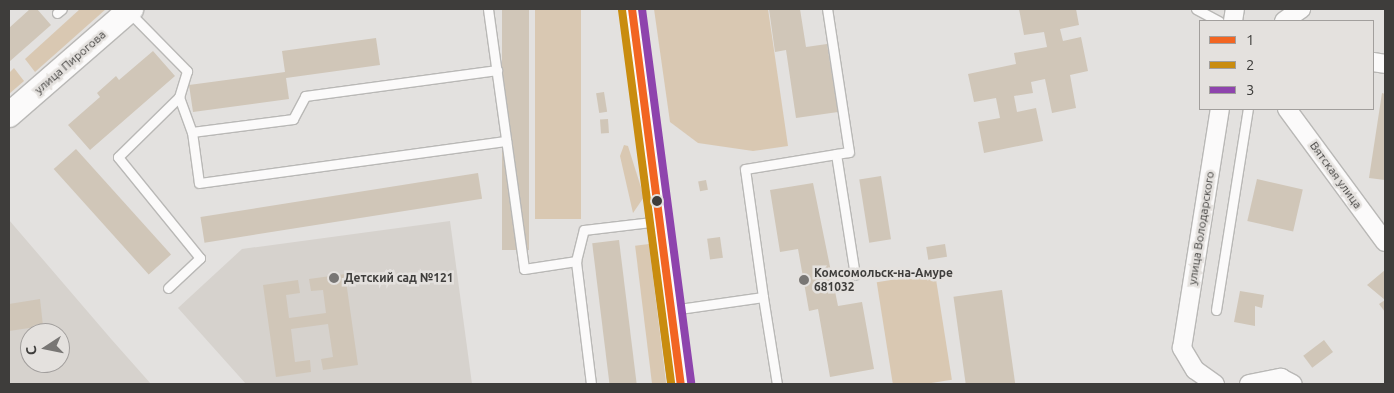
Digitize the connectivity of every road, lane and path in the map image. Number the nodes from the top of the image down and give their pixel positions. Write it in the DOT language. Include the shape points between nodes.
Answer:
graph roads {
  1 [pos="488,9"];
  2 [pos="632,9"];
  3 [pos="827,9"];
  4 [pos="1196,9"];
  5 [pos="1301,9"];
  6 [pos="130,10"];
  7 [pos="1217,20"];
  8 [pos="1285,20"];
  9 [pos="497,70"];
  10 [pos="178,97"];
  11 [pos="1220,110"];
  12 [pos="1248,110"];
  13 [pos="1288,110"];
  14 [pos="9,115"];
  15 [pos="192,132"];
  16 [pos="506,141"];
  17 [pos="836,154"];
  18 [pos="660,221"];
  19 [pos="1385,242"];
  20 [pos="576,261"];
  21 [pos="855,275"];
  22 [pos="168,288"];
  23 [pos="764,297"];
  24 [pos="672,310"];
  25 [pos="1216,310"];
  26 [pos="591,384"];
  27 [pos="681,384"];
  28 [pos="777,384"];
  29 [pos="1215,384"];
  30 [pos="1249,384"];
  31 [pos="1292,384"];
  1 -- 9 [label="lane"];
  2 -- 18 [label="main road"];
  3 -- 17 [label="lane" via="849,152"];
  4 -- 7 [label="lane"];
  5 -- 8 [label="street"];
  6 -- 10 [label="lane" via="187,71"];
  6 -- 14 [label="main road, улица Пирогова"];
  9 -- 15 [label="lane" via="305,96 293,119"];
  9 -- 16 [label="lane"];
  10 -- 15 [label="lane"];
  10 -- 22 [label="lane" via="118,157 200,258"];
  11 -- 29 [label="street, улица Володарского" via="1182,348 1195,370"];
  12 -- 25 [label="lane"];
  13 -- 19 [label="street, Вятская улица"];
  15 -- 16 [label="lane" via="199,183"];
  16 -- 20 [label="lane" via="524,269"];
  17 -- 21 [label="lane"];
  17 -- 23 [label="lane" via="745,169"];
  18 -- 20 [label="lane" via="584,230"];
  18 -- 24 [label="main road"];
  20 -- 26 [label="lane"];
  23 -- 24 [label="lane"];
  23 -- 28 [label="lane"];
  24 -- 27 [label="main road"];
  30 -- 31 [label="street" via="1281,378"];
}
